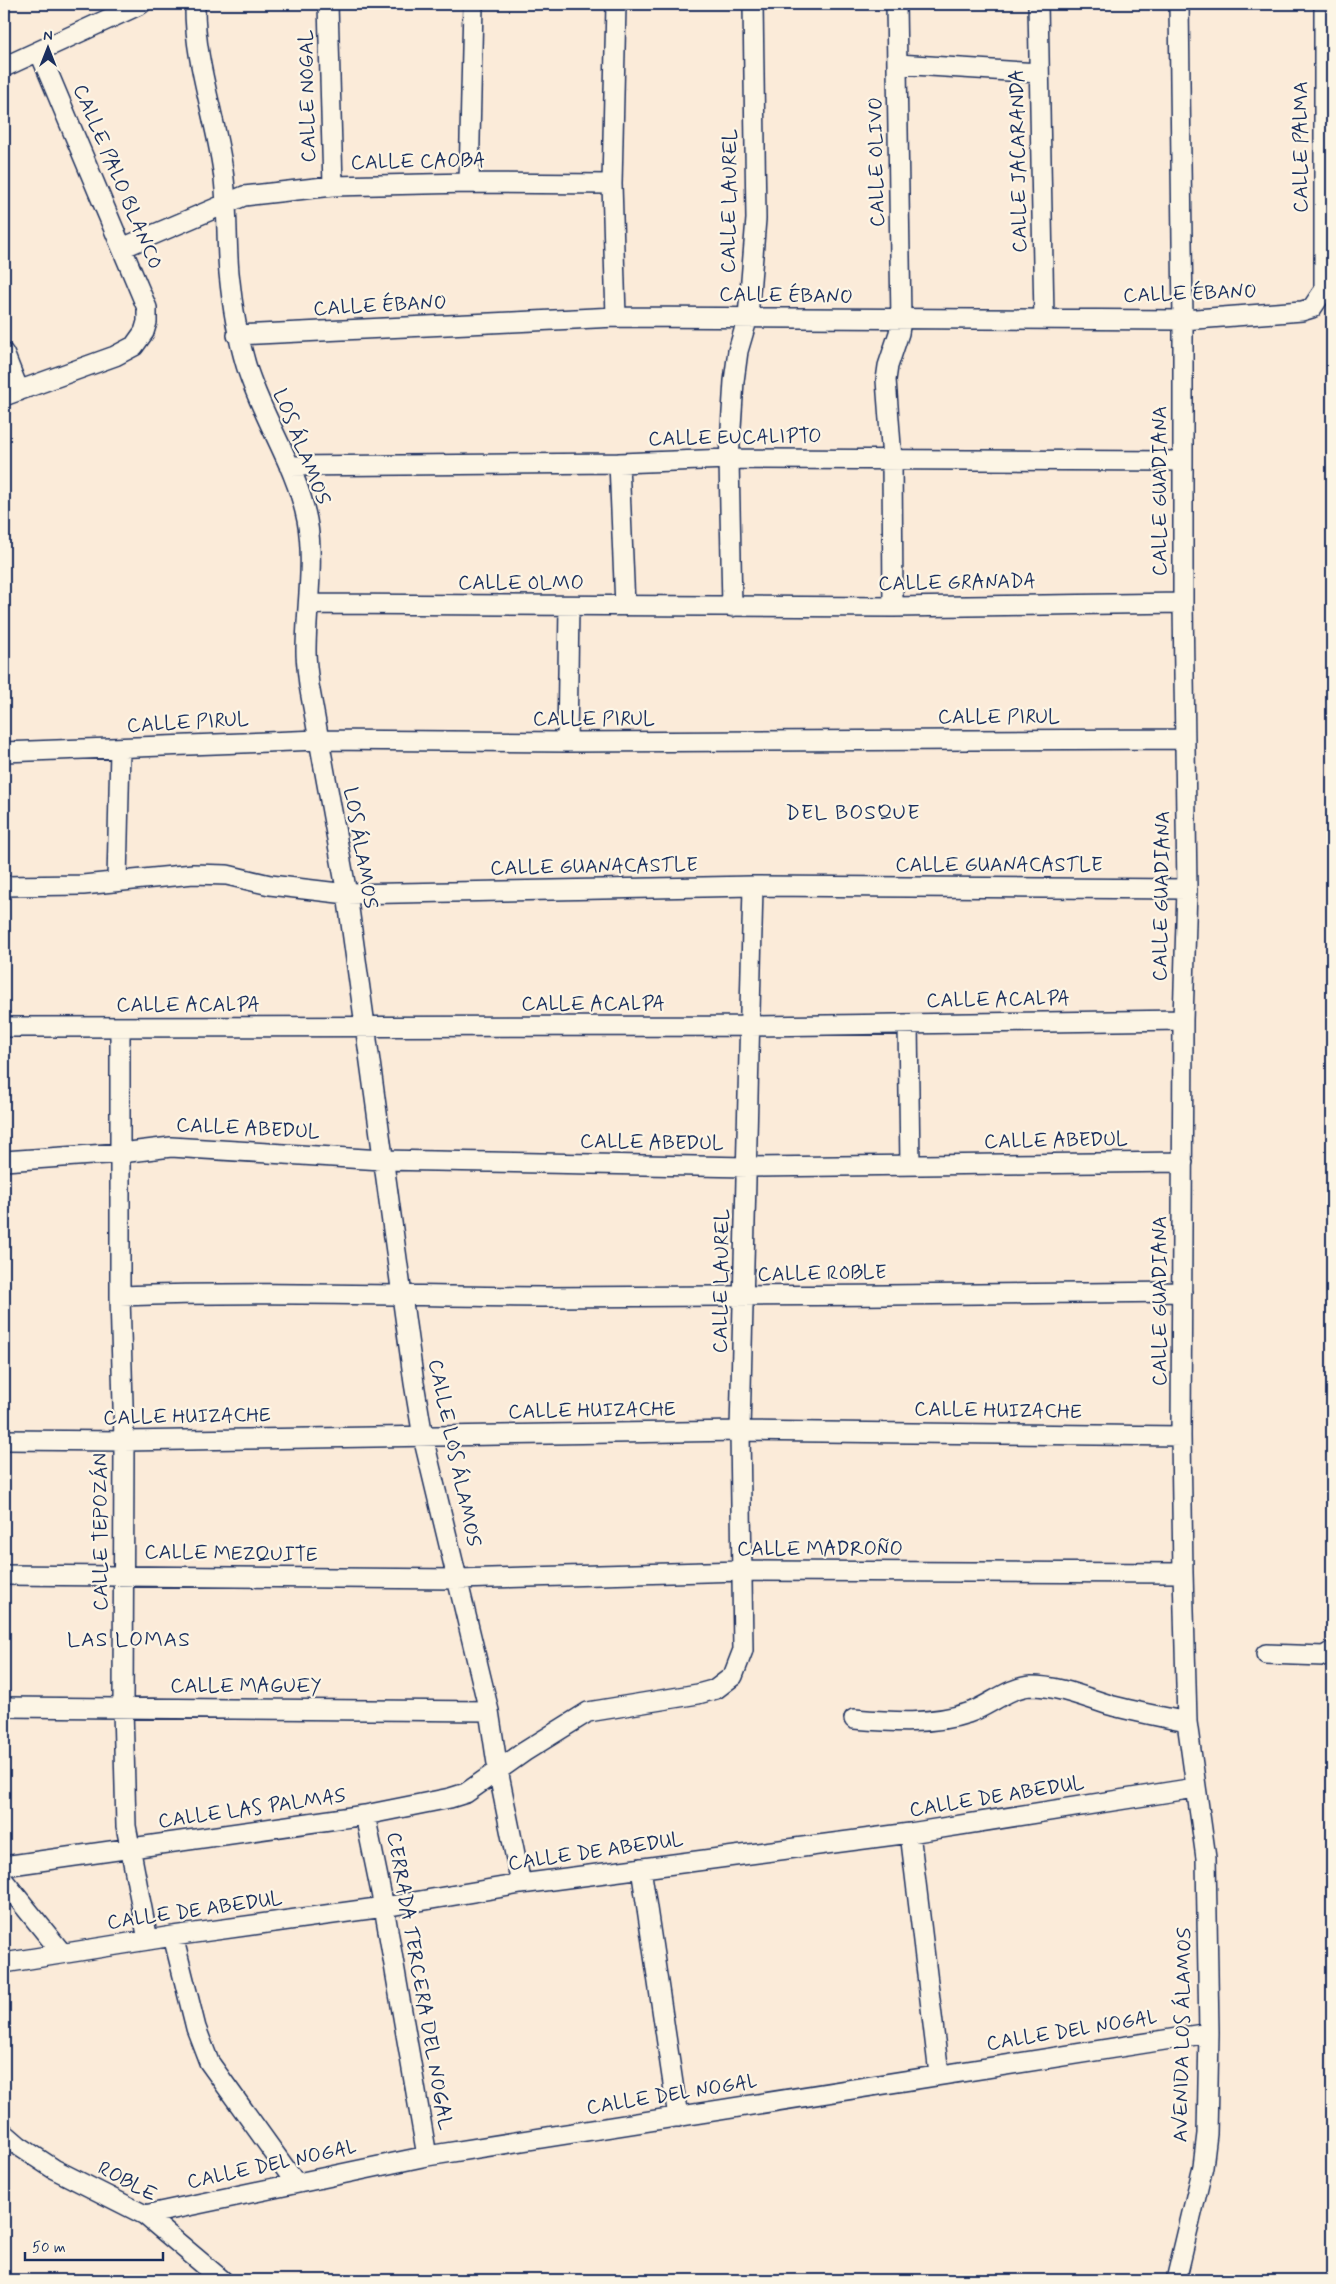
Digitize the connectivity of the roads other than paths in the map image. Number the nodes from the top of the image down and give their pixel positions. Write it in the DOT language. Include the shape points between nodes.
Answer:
graph roads {
  1 [pos="141,4"];
  2 [pos="195,4"];
  3 [pos="328,4"];
  4 [pos="473,4"];
  5 [pos="616,4"];
  6 [pos="753,4"];
  7 [pos="896,4"];
  8 [pos="1038,4"];
  9 [pos="1178,4"];
  10 [pos="1326,14"];
  11 [pos="39,51"];
  12 [pos="898,64"];
  13 [pos="4,67"];
  14 [pos="1039,73"];
  15 [pos="469,182"];
  16 [pos="612,184"];
  17 [pos="333,186"];
  18 [pos="227,202"];
  19 [pos="122,248"];
  20 [pos="1324,290"];
  21 [pos="616,317"];
  22 [pos="748,317"];
  23 [pos="1044,318"];
  24 [pos="901,320"];
  25 [pos="1183,320"];
  26 [pos="237,335"];
  27 [pos="4,353"];
  28 [pos="12,394"];
  29 [pos="729,459"];
  30 [pos="892,459"];
  31 [pos="1182,461"];
  32 [pos="619,463"];
  33 [pos="289,466"];
  34 [pos="1183,603"];
  35 [pos="310,604"];
  36 [pos="569,606"];
  37 [pos="624,606"];
  38 [pos="732,607"];
  39 [pos="893,607"];
  40 [pos="1185,739"];
  41 [pos="318,740"];
  42 [pos="567,742"];
  43 [pos="120,749"];
  44 [pos="4,752"];
  45 [pos="116,881"];
  46 [pos="4,886"];
  47 [pos="753,886"];
  48 [pos="1187,890"];
  49 [pos="346,894"];
  50 [pos="1183,1020"];
  51 [pos="908,1024"];
  52 [pos="750,1026"];
  53 [pos="4,1027"];
  54 [pos="120,1027"];
  55 [pos="366,1028"];
  56 [pos="121,1153"];
  57 [pos="382,1160"];
  58 [pos="4,1161"];
  59 [pos="1183,1162"];
  60 [pos="910,1165"];
  61 [pos="747,1167"];
  62 [pos="1182,1292"];
  63 [pos="120,1296"];
  64 [pos="403,1296"];
  65 [pos="744,1297"];
  66 [pos="740,1431"];
  67 [pos="423,1436"];
  68 [pos="1181,1436"];
  69 [pos="4,1440"];
  70 [pos="124,1441"];
  71 [pos="740,1571"];
  72 [pos="1183,1573"];
  73 [pos="4,1574"];
  74 [pos="122,1576"];
  75 [pos="458,1579"];
  76 [pos="1332,1651"];
  77 [pos="1266,1654"];
  78 [pos="4,1707"];
  79 [pos="123,1708"];
  80 [pos="489,1711"];
  81 [pos="854,1719"];
  82 [pos="1187,1722"];
  83 [pos="498,1770"];
  84 [pos="1195,1788"];
  85 [pos="365,1815"];
  86 [pos="910,1833"];
  87 [pos="129,1850"];
  88 [pos="4,1866"];
  89 [pos="641,1868"];
  90 [pos="4,1881"];
  91 [pos="521,1884"];
  92 [pos="384,1907"];
  93 [pos="173,1936"];
  94 [pos="148,1940"];
  95 [pos="62,1953"];
  96 [pos="4,1964"];
  97 [pos="1209,2033"];
  98 [pos="939,2074"];
  99 [pos="678,2117"];
  100 [pos="4,2133"];
  101 [pos="427,2156"];
  102 [pos="295,2182"];
  103 [pos="145,2215"];
  104 [pos="222,2280"];
  105 [pos="1176,2280"];
  1 -- 11 [label="street"];
  2 -- 18 [label="street, LOS ÁLAMOS" via="197,51"];
  3 -- 17 [label="street, CALLE NOGAL"];
  4 -- 15 [label="street"];
  5 -- 16 [label="street"];
  6 -- 22 [label="street, CALLE LAUREL" via="756,219"];
  7 -- 12 [label="street, CALLE OLIVO"];
  8 -- 14 [label="street, CALLE JACARANDA"];
  9 -- 25 [label="street, CALLE GUADIANA"];
  10 -- 20 [label="street, CALLE PALMA"];
  11 -- 13 [label="street"];
  11 -- 19 [label="street, CALLE PALO BLANCO"];
  12 -- 14 [label="street"];
  12 -- 24 [label="street, CALLE OLIVO"];
  14 -- 23 [label="street, CALLE JACARANDA"];
  15 -- 16 [label="street, CALLE CAOBA"];
  15 -- 17 [label="street, CALLE CAOBA"];
  16 -- 21 [label="street"];
  17 -- 18 [label="street, CALLE CAOBA" via="244,196"];
  18 -- 19 [label="street, CALLE CAOBA"];
  18 -- 26 [label="street, LOS ÁLAMOS" via="229,272"];
  19 -- 28 [label="street, CALLE PALO BLANCO" via="148,308 148,322 134,346"];
  20 -- 25 [label="street, CALLE ÉBANO" via="1312,308 1302,311"];
  21 -- 22 [label="street, CALLE ÉBANO"];
  21 -- 26 [label="street, CALLE ÉBANO"];
  22 -- 24 [label="street, CALLE ÉBANO"];
  22 -- 29 [label="street, CALLE LAUREL" via="738,351"];
  23 -- 24 [label="street, CALLE ÉBANO"];
  23 -- 25 [label="street, CALLE ÉBANO"];
  24 -- 30 [label="street, CALLE OLIVO" via="886,380"];
  25 -- 31 [label="street, CALLE GUADIANA"];
  26 -- 33 [label="street, LOS ÁLAMOS" via="256,395"];
  27 -- 28 [label="street"];
  29 -- 30 [label="street, CALLE EUCALIPTO"];
  29 -- 32 [label="street, CALLE EUCALIPTO"];
  29 -- 38 [label="street, CALLE LAUREL"];
  30 -- 31 [label="street, CALLE EUCALIPTO"];
  30 -- 39 [label="street, CALLE OLIVO"];
  31 -- 34 [label="street, CALLE GUADIANA"];
  32 -- 33 [label="street, CALLE EUCALIPTO"];
  32 -- 37 [label="street"];
  33 -- 35 [label="street, LOS ÁLAMOS" via="307,521"];
  34 -- 39 [label="street, CALLE GRANADA"];
  34 -- 40 [label="street, CALLE GUADIANA"];
  35 -- 36 [label="street, CALLE OLMO"];
  35 -- 41 [label="street, LOS ÁLAMOS" via="306,652"];
  36 -- 37 [label="street, CALLE OLMO"];
  36 -- 42 [label="street"];
  37 -- 38 [label="street, CALLE OLMO"];
  38 -- 39 [label="street, CALLE GRANADA"];
  40 -- 42 [label="street, CALLE PIRUL"];
  40 -- 48 [label="street, CALLE GUADIANA"];
  41 -- 42 [label="street, CALLE PIRUL"];
  41 -- 43 [label="street, CALLE PIRUL"];
  41 -- 49 [label="street, LOS ÁLAMOS"];
  43 -- 44 [label="street, CALLE PIRUL"];
  43 -- 45 [label="street"];
  45 -- 46 [label="street, CALLE GUANACASTLE" via="83,885"];
  45 -- 49 [label="street, CALLE GUANACASTLE" via="193,874 228,875 270,885"];
  47 -- 48 [label="street, CALLE GUANACASTLE"];
  47 -- 49 [label="street, CALLE GUANACASTLE"];
  47 -- 52 [label="street, CALLE LAUREL"];
  48 -- 50 [label="street, CALLE GUADIANA"];
  49 -- 55 [label="street, LOS ÁLAMOS"];
  50 -- 51 [label="street, CALLE ACALPA"];
  50 -- 59 [label="street, CALLE GUADIANA"];
  51 -- 52 [label="street, CALLE ACALPA"];
  51 -- 60 [label="street"];
  52 -- 55 [label="street, CALLE ACALPA"];
  52 -- 61 [label="street, CALLE LAUREL"];
  53 -- 54 [label="street, CALLE ACALPA"];
  54 -- 55 [label="street, CALLE ACALPA"];
  54 -- 56 [label="street, CALLE TEPOZÁN"];
  55 -- 57 [label="street, CALLE LOS ÁLAMOS"];
  56 -- 57 [label="street, CALLE ABEDUL" via="180,1147"];
  56 -- 58 [label="street, CALLE ABEDUL"];
  56 -- 63 [label="street, CALLE TEPOZÁN"];
  57 -- 61 [label="street, CALLE ABEDUL"];
  57 -- 64 [label="street, CALLE LOS ÁLAMOS"];
  59 -- 60 [label="street, CALLE ABEDUL"];
  59 -- 62 [label="street, CALLE GUADIANA"];
  60 -- 61 [label="street, CALLE ABEDUL"];
  61 -- 65 [label="street, CALLE LAUREL"];
  62 -- 65 [label="street, CALLE ROBLE"];
  62 -- 68 [label="street, CALLE GUADIANA"];
  63 -- 64 [label="street, CALLE ROBLE" via="201,1293"];
  63 -- 70 [label="street, CALLE TEPOZÁN"];
  64 -- 65 [label="street, CALLE ROBLE"];
  64 -- 67 [label="street, CALLE LOS ÁLAMOS"];
  65 -- 66 [label="street, CALLE LAUREL"];
  66 -- 67 [label="street, CALLE HUIZACHE"];
  66 -- 68 [label="street, CALLE HUIZACHE"];
  66 -- 71 [label="street, CALLE LAUREL"];
  67 -- 70 [label="street, CALLE HUIZACHE"];
  67 -- 75 [label="street, CALLE LOS ÁLAMOS"];
  68 -- 72 [label="street, CALLE GUADIANA"];
  69 -- 70 [label="street, CALLE HUIZACHE"];
  70 -- 74 [label="street, CALLE TEPOZÁN"];
  71 -- 72 [label="street, CALLE MADROÑO"];
  71 -- 75 [label="street, CALLE MADROÑO"];
  71 -- 83 [label="street, CALLE LAUREL" via="743,1650 733,1676 716,1689 698,1694 588,1712"];
  72 -- 82 [label="street, CALLE GUADIANA"];
  73 -- 74 [label="street, CALLE MEZQUITE"];
  74 -- 75 [label="street, CALLE MEZQUITE"];
  74 -- 79 [label="street, CALLE TEPOZÁN"];
  75 -- 80 [label="street, CALLE LOS ÁLAMOS"];
  76 -- 77 [label="street" via="1324,1656"];
  78 -- 79 [label="street, CALLE MAGUEY"];
  79 -- 80 [label="street, CALLE MAGUEY"];
  79 -- 87 [label="street, CALLE TEPOZÁN"];
  80 -- 83 [label="street, CALLE LOS ÁLAMOS"];
  81 -- 82 [label="street" via="886,1722 932,1720 968,1713 1015,1689 1030,1686 1066,1691"];
  82 -- 84 [label="street, CALLE GUADIANA"];
  83 -- 85 [label="street, CALLE LAS PALMAS" via="466,1793"];
  83 -- 91 [label="street, CALLE LOS ÁLAMOS"];
  84 -- 86 [label="street, CALLE DE ABEDUL"];
  84 -- 97 [label="street, AVENIDA LOS ÁLAMOS" via="1206,1858"];
  85 -- 87 [label="street, CALLE LAS PALMAS"];
  85 -- 92 [label="street, CERRADA TERCERA DEL NOGAL"];
  86 -- 89 [label="street, CALLE DE ABEDUL"];
  86 -- 98 [label="street"];
  87 -- 88 [label="street, CALLE LAS PALMAS"];
  87 -- 94 [label="street, CALLE TEPOZÁN"];
  89 -- 91 [label="street, CALLE DE ABEDUL"];
  89 -- 99 [label="street"];
  90 -- 95 [label="street"];
  91 -- 92 [label="street, CALLE DE ABEDUL"];
  92 -- 93 [label="street, CALLE DE ABEDUL"];
  92 -- 101 [label="street, CERRADA TERCERA DEL NOGAL"];
  93 -- 94 [label="street, CALLE DE ABEDUL"];
  93 -- 102 [label="street" via="196,2028 209,2062"];
  94 -- 95 [label="street, CALLE DE ABEDUL"];
  95 -- 96 [label="street, CALLE DE ABEDUL"];
  97 -- 98 [label="street, CALLE DEL NOGAL"];
  97 -- 105 [label="street, AVENIDA LOS ÁLAMOS" via="1207,2134 1203,2167"];
  98 -- 99 [label="street, CALLE DEL NOGAL"];
  99 -- 101 [label="street, CALLE DEL NOGAL"];
  100 -- 103 [label="street, ROBLE" via="54,2169"];
  101 -- 102 [label="street, CALLE DEL NOGAL"];
  102 -- 103 [label="street, CALLE DEL NOGAL"];
  103 -- 104 [label="street, ROBLE"];
}
